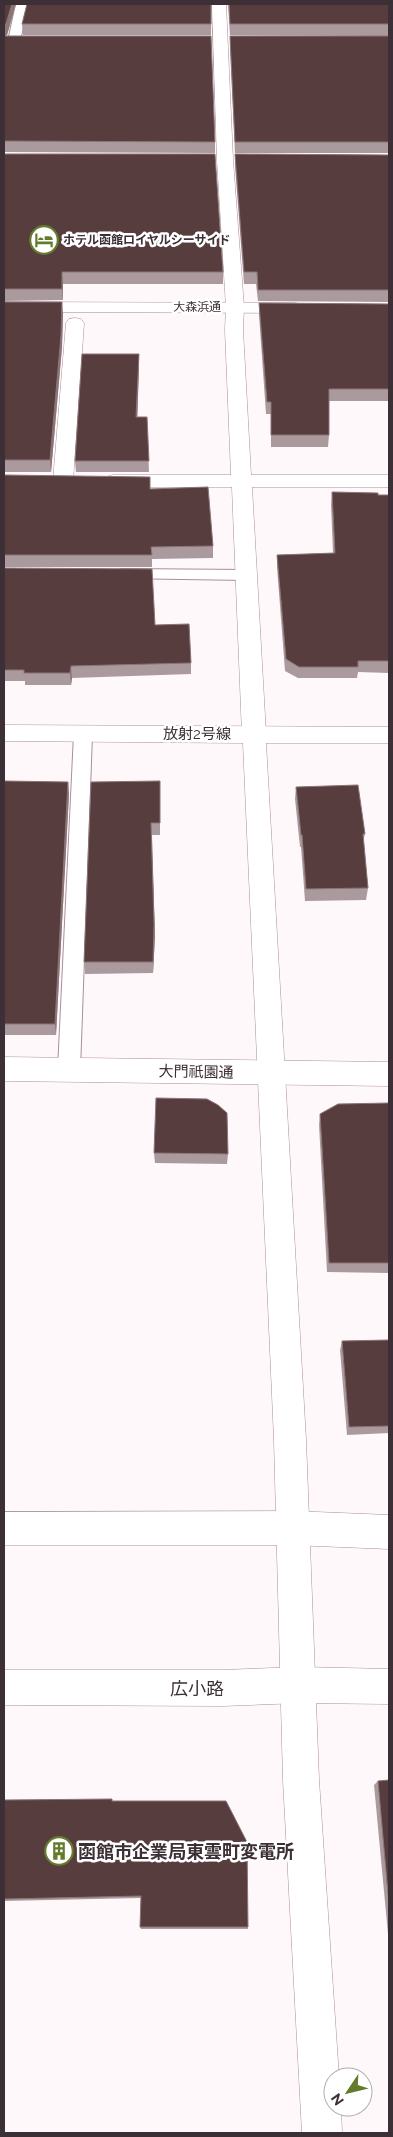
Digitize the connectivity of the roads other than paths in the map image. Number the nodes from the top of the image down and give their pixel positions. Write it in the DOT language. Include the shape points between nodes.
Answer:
graph roads {
  1 [pos="22,4"];
  2 [pos="219,4"];
  3 [pos="202,40"];
  4 [pos="227,40"];
  5 [pos="14,41"];
  6 [pos="206,160"];
  7 [pos="225,160"];
  8 [pos="244,160"];
  9 [pos="4,307"];
  10 [pos="235,307"];
  11 [pos="313,308"];
  12 [pos="76,324"];
  13 [pos="240,481"];
  14 [pos="389,481"];
  15 [pos="111,574"];
  16 [pos="248,575"];
  17 [pos="4,733"];
  18 [pos="83,734"];
  19 [pos="254,734"];
  20 [pos="389,735"];
  21 [pos="4,1069"];
  22 [pos="69,1070"];
  23 [pos="273,1074"];
  24 [pos="389,1074"];
  25 [pos="292,1528"];
  26 [pos="4,1529"];
  27 [pos="389,1532"];
  28 [pos="299,1684"];
  29 [pos="389,1687"];
  30 [pos="4,1688"];
  31 [pos="322,2133"];
  1 -- 5 [label="lane"];
  2 -- 4 [label="street"];
  3 -- 4 [label="street"];
  4 -- 7 [label="street"];
  6 -- 7 [label="street"];
  7 -- 8 [label="street"];
  7 -- 10 [label="street"];
  9 -- 10 [label="street, 大森浜通"];
  10 -- 11 [label="street, 大森浜通"];
  10 -- 13 [label="street"];
  12 -- 13 [label="street" via="71,481"];
  13 -- 14 [label="street"];
  13 -- 16 [label="street"];
  15 -- 16 [label="lane"];
  16 -- 19 [label="street"];
  17 -- 18 [label="street, 放射2号線"];
  18 -- 19 [label="street, 放射2号線"];
  18 -- 22 [label="lane"];
  19 -- 20 [label="street, 放射2号線"];
  19 -- 23 [label="street"];
  21 -- 22 [label="street, 大門祇園通"];
  22 -- 23 [label="street, 大門祇園通"];
  23 -- 24 [label="street, 大門祇園通"];
  23 -- 25 [label="street"];
  25 -- 26 [label="street"];
  25 -- 27 [label="street"];
  25 -- 28 [label="street"];
  28 -- 29 [label="street, 広小路"];
  28 -- 30 [label="street, 広小路" via="224,1688"];
  28 -- 31 [label="street"];
}
